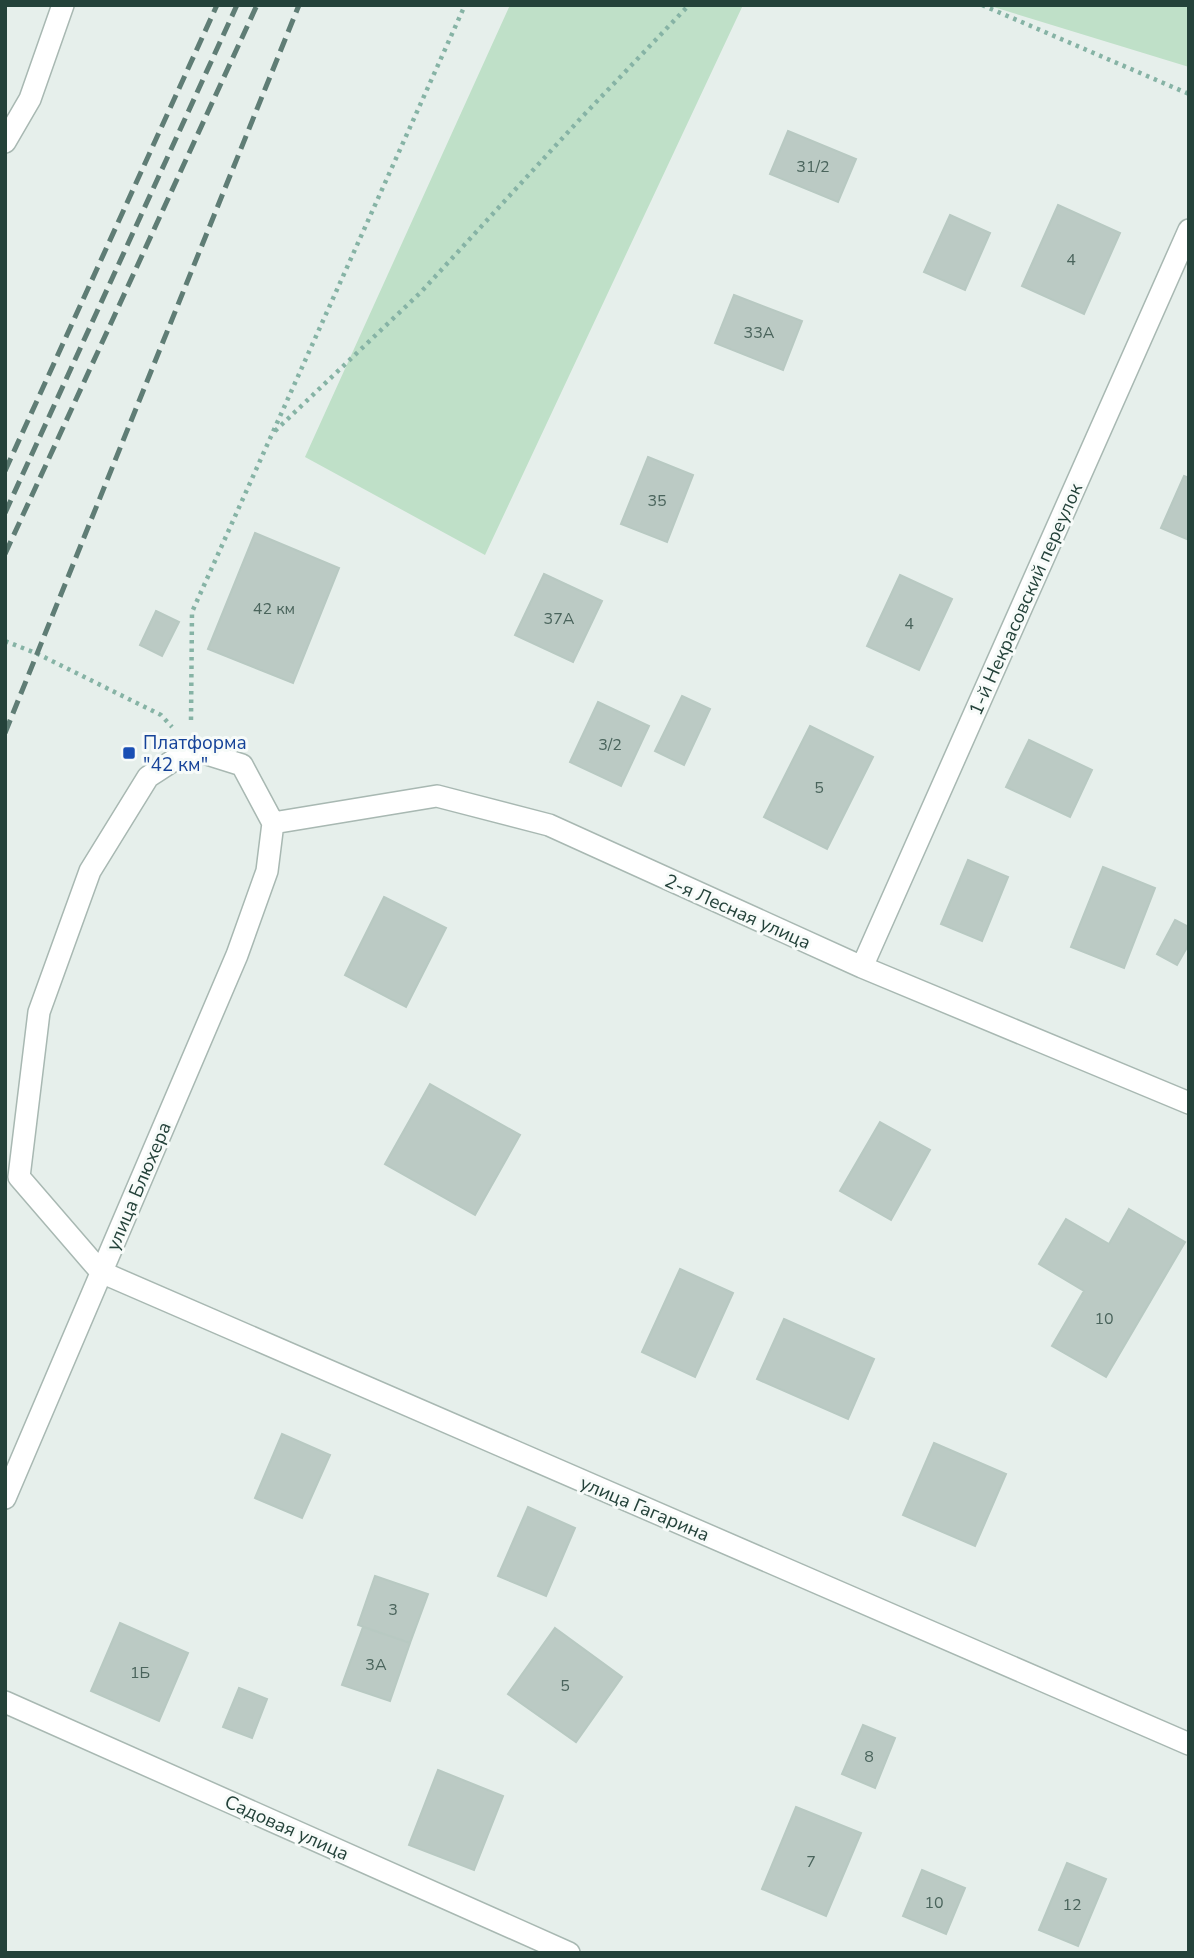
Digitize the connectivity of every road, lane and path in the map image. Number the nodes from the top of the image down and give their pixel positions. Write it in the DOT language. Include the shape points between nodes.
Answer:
graph roads {
  1 [pos="62,5"];
  2 [pos="465,5"];
  3 [pos="689,5"];
  4 [pos="982,5"];
  5 [pos="1189,94"];
  6 [pos="5,142"];
  7 [pos="1189,230"];
  8 [pos="271,434"];
  9 [pos="5,641"];
  10 [pos="191,749"];
  11 [pos="273,823"];
  12 [pos="862,967"];
  13 [pos="1189,1103"];
  14 [pos="101,1272"];
  15 [pos="5,1498"];
  16 [pos="5,1702"];
  17 [pos="1189,1744"];
  18 [pos="569,1953"];
  1 -- 6 [label="street" via="30,99"];
  2 -- 8 [label="path"];
  3 -- 8 [label="path" via="421,292"];
  4 -- 5 [label="path"];
  7 -- 12 [label="street, 1-й Некрасовский переулок"];
  8 -- 10 [label="path" via="192,612"];
  9 -- 10 [label="path" via="161,715"];
  10 -- 11 [label="street" via="242,765"];
  10 -- 14 [label="street" via="148,778 90,871 39,1013 19,1177"];
  11 -- 12 [label="street, 2-я Лесная улица" via="437,796 549,825"];
  11 -- 14 [label="street, улица Блюхера" via="267,872 237,955"];
  12 -- 13 [label="street, 2-я Лесная улица"];
  14 -- 15 [label="street, улица Блюхера"];
  14 -- 17 [label="street, улица Гагарина"];
  16 -- 18 [label="street, Садовая улица"];
}
